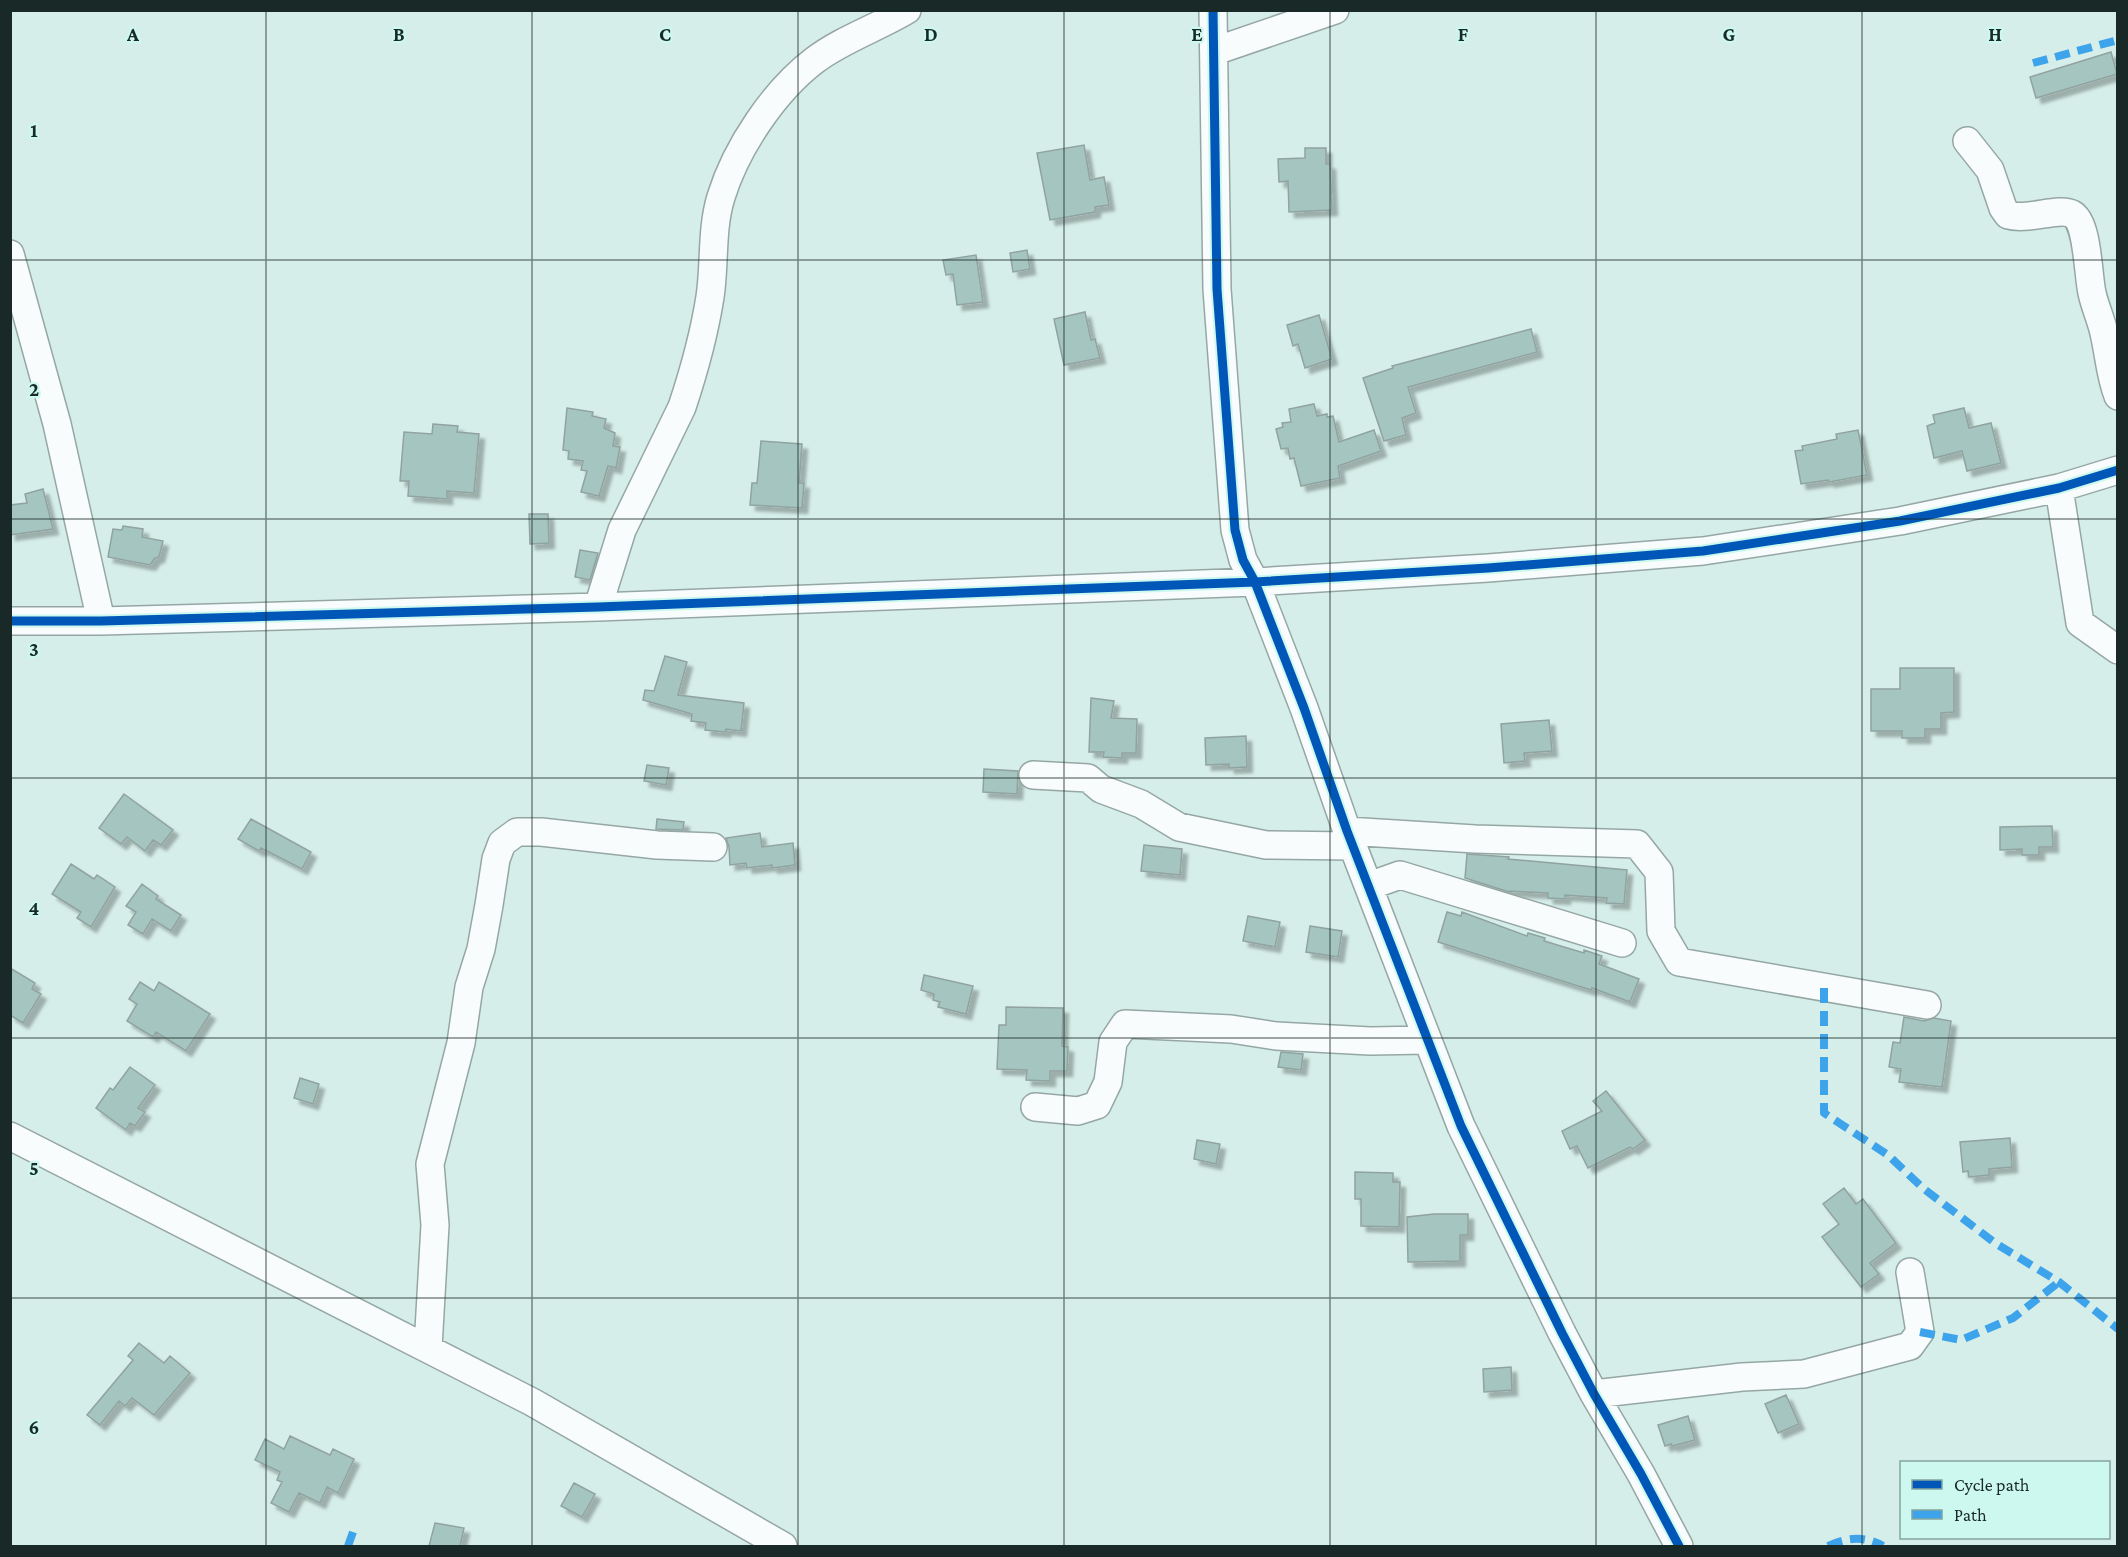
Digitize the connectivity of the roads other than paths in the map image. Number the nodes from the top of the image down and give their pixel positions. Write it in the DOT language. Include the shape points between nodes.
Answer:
graph roads {
  1 [pos="907,10"];
  2 [pos="1213,10"];
  3 [pos="1335,10"];
  4 [pos="1215,51"];
  5 [pos="1967,141"];
  6 [pos="10,254"];
  7 [pos="2118,396"];
  8 [pos="2118,470"];
  9 [pos="2059,488"];
  10 [pos="1255,582"];
  11 [pos="598,608"];
  12 [pos="10,621"];
  13 [pos="101,621"];
  14 [pos="2118,650"];
  15 [pos="1033,775"];
  16 [pos="1350,838"];
  17 [pos="713,847"];
  18 [pos="1370,886"];
  19 [pos="1622,943"];
  20 [pos="1927,1005"];
  21 [pos="1427,1040"];
  22 [pos="1035,1107"];
  23 [pos="10,1136"];
  24 [pos="1910,1272"];
  25 [pos="428,1348"];
  26 [pos="1594,1394"];
  27 [pos="783,1546"];
  28 [pos="1678,1546"];
  1 -- 11 [label="street" via="843,43 790,82 773,101 741,152 720,199 710,296 689,387 622,530"];
  2 -- 4 [label="street"];
  3 -- 4 [label="street"];
  4 -- 10 [label="street" via="1217,288 1235,530 1243,560"];
  5 -- 7 [label="street" via="1990,170 2008,215 2063,212 2077,218"];
  6 -- 13 [label="street" via="57,424"];
  8 -- 9 [label="street"];
  9 -- 10 [label="street" via="1900,521 1703,551"];
  9 -- 14 [label="street" via="2080,622"];
  10 -- 11 [label="street"];
  10 -- 16 [label="street"];
  11 -- 13 [label="street"];
  12 -- 13 [label="street"];
  15 -- 16 [label="street" via="1088,778 1101,789 1141,804 1179,827 1266,844"];
  16 -- 18 [label="street"];
  16 -- 20 [label="street" via="1637,844 1659,872 1661,931 1679,962"];
  17 -- 25 [label="street" via="541,832 517,832 502,843 461,1042 430,1164 435,1225"];
  18 -- 19 [label="street" via="1400,875"];
  18 -- 21 [label="street"];
  21 -- 22 [label="street" via="1370,1041 1125,1024 1113,1042 1108,1082 1097,1105 1078,1112"];
  21 -- 26 [label="street" via="1508,1227"];
  23 -- 25 [label="street"];
  24 -- 26 [label="street" via="1920,1332 1910,1346 1804,1374"];
  25 -- 27 [label="street" via="532,1402"];
  26 -- 28 [label="street"];
}
